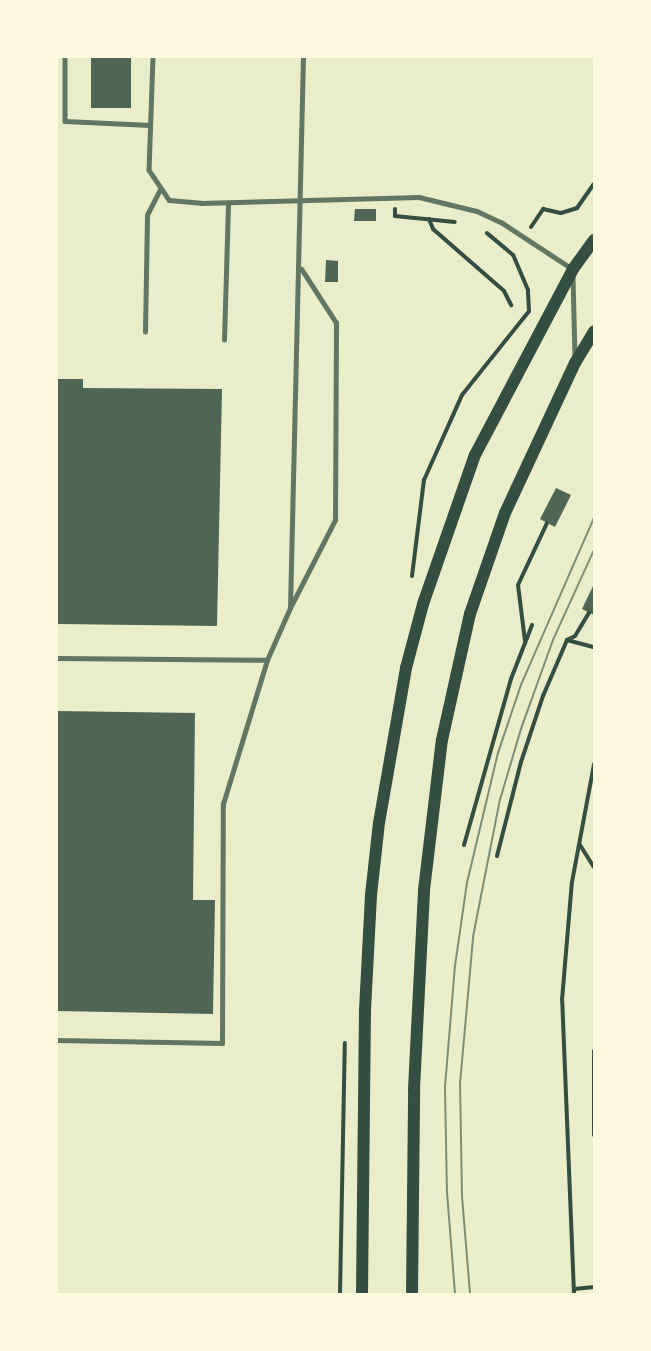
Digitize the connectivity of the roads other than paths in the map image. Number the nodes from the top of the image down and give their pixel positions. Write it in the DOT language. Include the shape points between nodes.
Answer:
graph roads {
  1 [pos="65,57"];
  2 [pos="153,57"];
  3 [pos="303,57"];
  4 [pos="150,125"];
  5 [pos="160,190"];
  6 [pos="300,201"];
  7 [pos="228,203"];
  8 [pos="594,240"];
  9 [pos="300,267"];
  10 [pos="573,269"];
  11 [pos="594,331"];
  12 [pos="145,332"];
  13 [pos="224,340"];
  14 [pos="575,363"];
  15 [pos="290,608"];
  16 [pos="57,658"];
  17 [pos="267,660"];
  18 [pos="57,1040"];
  19 [pos="362,1294"];
  20 [pos="412,1294"];
  1 -- 4 [label="lane" via="65,120"];
  2 -- 4 [label="lane"];
  3 -- 6 [label="lane"];
  4 -- 5 [label="lane" via="149,170"];
  5 -- 7 [label="lane" via="169,200"];
  5 -- 12 [label="lane" via="147,215"];
  6 -- 7 [label="lane"];
  6 -- 9 [label="lane"];
  6 -- 10 [label="lane" via="396,196 477,211 525,236"];
  7 -- 13 [label="lane"];
  8 -- 10 [label="main road"];
  9 -- 15 [label="lane"];
  9 -- 15 [label="lane" via="336,323 335,520"];
  10 -- 14 [label="lane"];
  10 -- 19 [label="main road" via="475,454 423,604 406,668 382,801 371,895 365,1010"];
  11 -- 14 [label="main road"];
  14 -- 20 [label="main road" via="505,513 470,615 442,740 422,925 414,1089"];
  15 -- 17 [label="lane"];
  16 -- 17 [label="lane"];
  17 -- 18 [label="lane" via="222,804 222,1043"];
}
